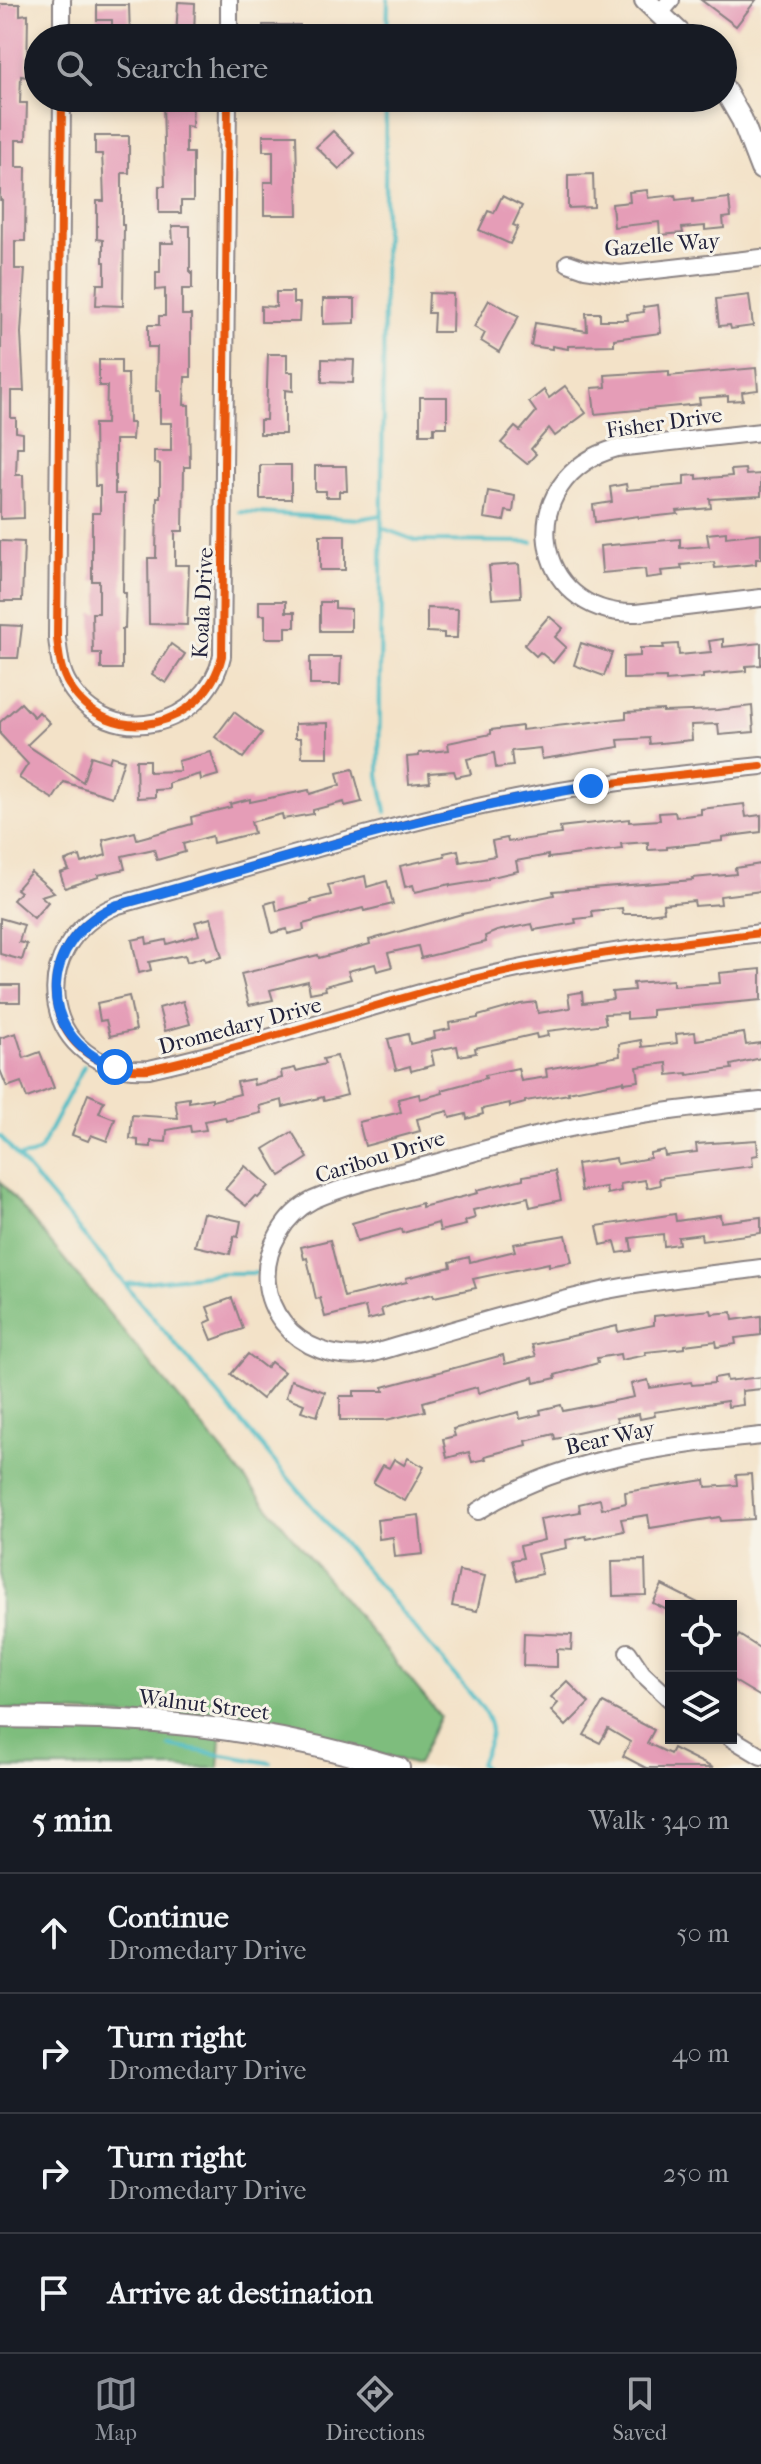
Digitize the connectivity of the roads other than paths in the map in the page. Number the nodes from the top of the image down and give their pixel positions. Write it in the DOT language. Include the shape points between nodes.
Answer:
graph roads {
  1 [pos="62,0"];
  2 [pos="229,0"];
  3 [pos="659,4"];
  4 [pos="62,24"];
  5 [pos="229,24"];
  6 [pos="674,24"];
  7 [pos="737,111"];
  8 [pos="62,112"];
  9 [pos="228,112"];
  10 [pos="761,169"];
  11 [pos="761,258"];
  12 [pos="568,263"];
  13 [pos="761,432"];
  14 [pos="761,598"];
  15 [pos="761,766"];
  16 [pos="761,933"];
  17 [pos="761,1101"];
  18 [pos="761,1268"];
  19 [pos="761,1436"];
  20 [pos="478,1511"];
  21 [pos="628,1652"];
  22 [pos="665,1694"];
  23 [pos="0,1717"];
  24 [pos="737,1742"];
  25 [pos="761,1756"];
  26 [pos="399,1768"];
  1 -- 4 [label="street"];
  2 -- 5 [label="street"];
  3 -- 6 [label="street"];
  7 -- 10 [label="street"];
  8 -- 9 [label="street, Koala Drive" via="59,658 70,687 88,707 111,720 137,725 163,721 192,706 212,684 222,656"];
  11 -- 12 [label="street, Gazelle Way" via="620,274"];
  13 -- 14 [label="street, Fisher Drive" via="602,452 564,480 552,502 546,543 559,576 580,597 616,613"];
  15 -- 16 [label="street, Dromedary Drive" via="502,802 118,905 92,918 72,938 58,967 56,999 68,1033 84,1050 115,1067 149,1069 548,962"];
  17 -- 18 [label="street, Caribou Drive" via="541,1134 313,1200 275,1239 267,1279 279,1319 293,1334 319,1350 350,1356 604,1291"];
  19 -- 20 [label="street, Bear Way" via="688,1444 562,1472 505,1493"];
  21 -- 22 [label="street"];
  23 -- 26 [label="street, Walnut Street" via="184,1724 306,1744"];
  24 -- 25 [label="street"];
}
